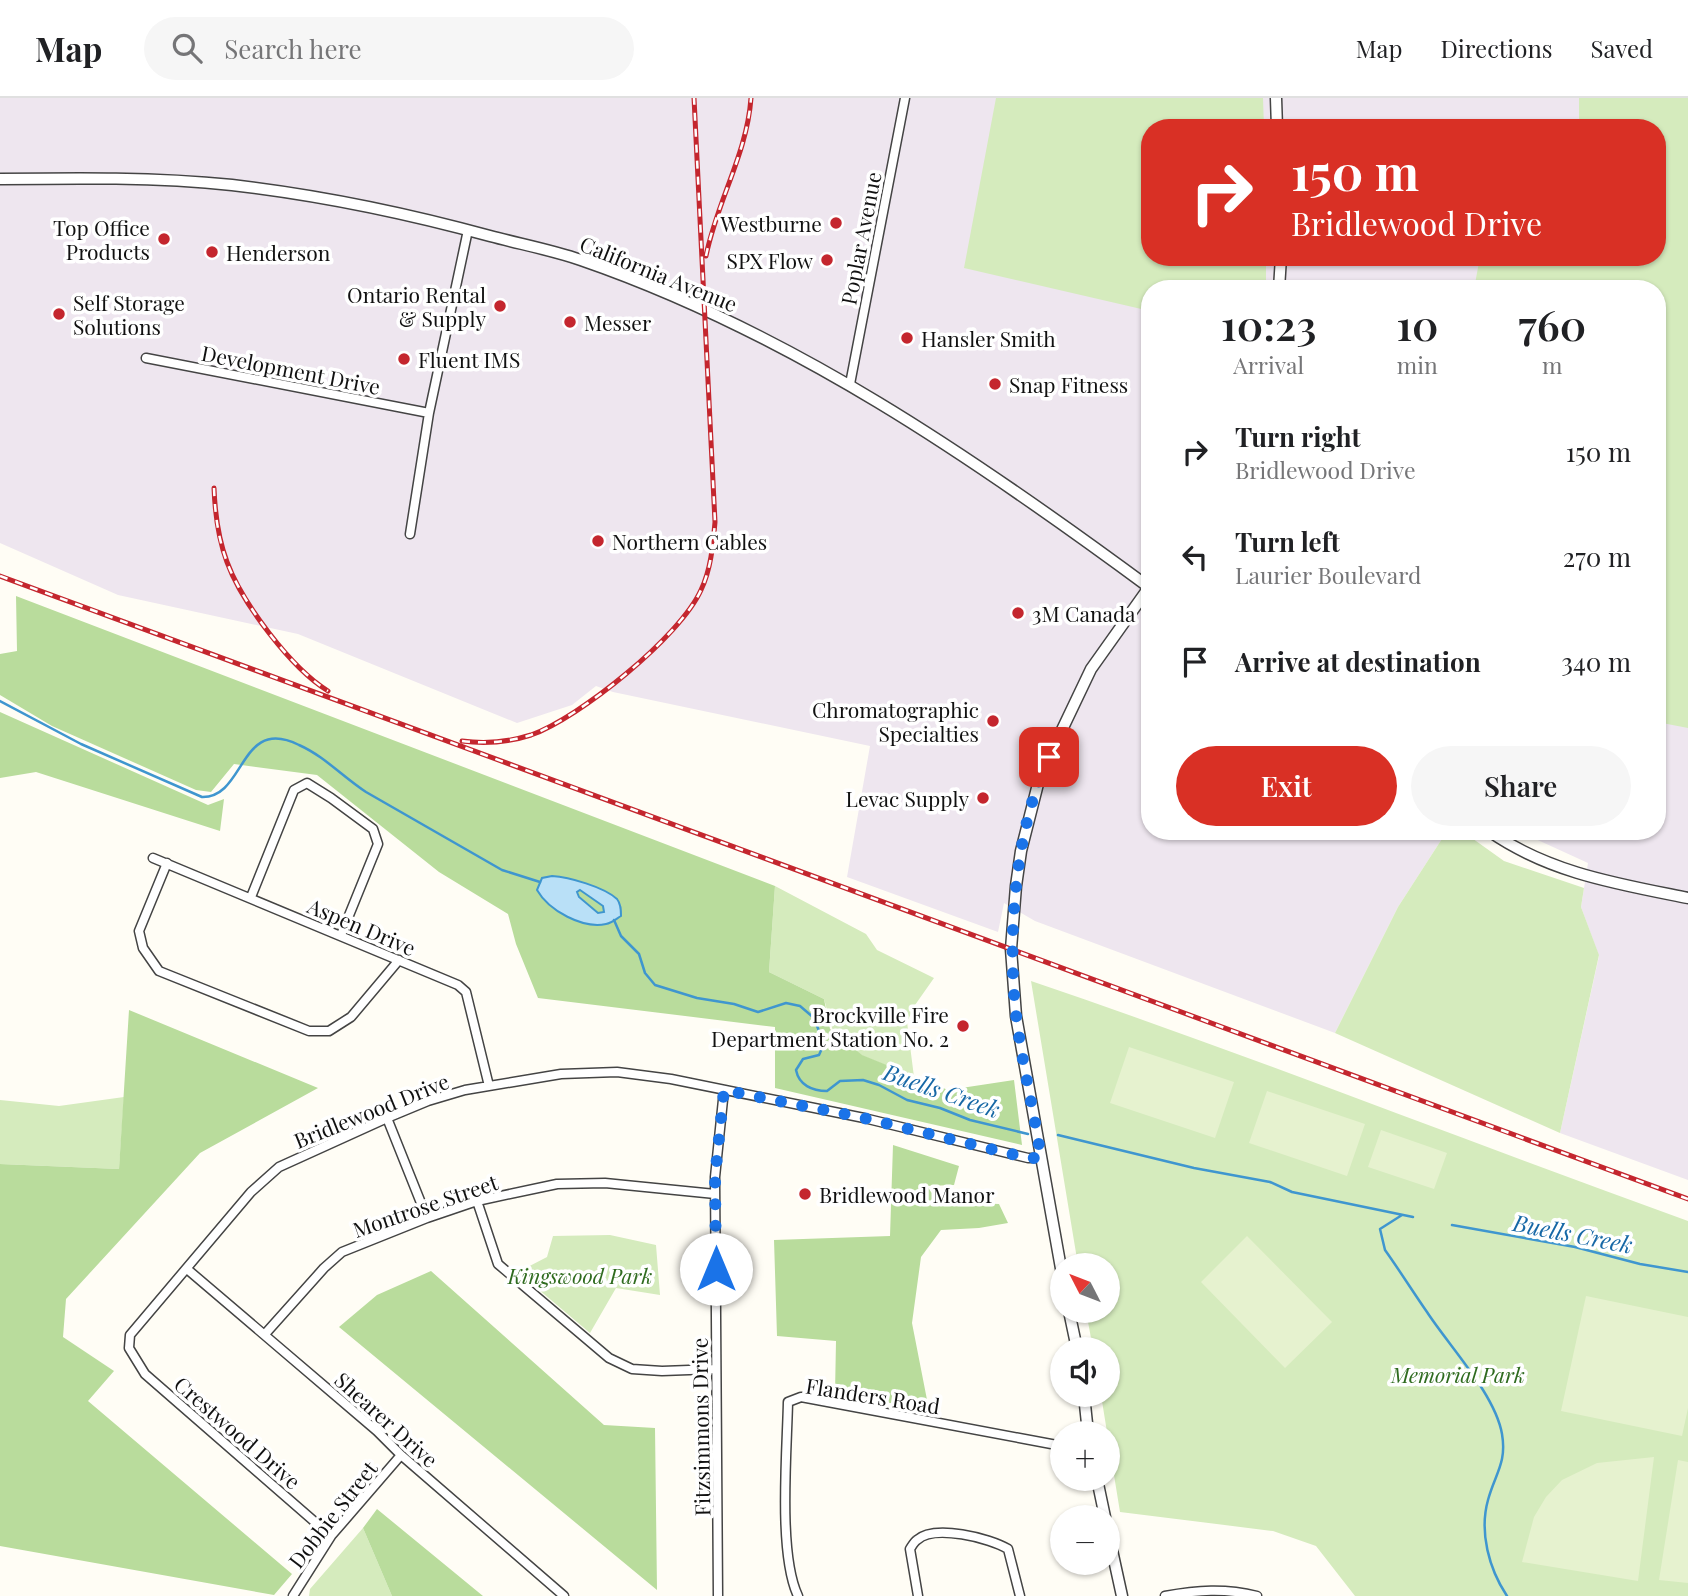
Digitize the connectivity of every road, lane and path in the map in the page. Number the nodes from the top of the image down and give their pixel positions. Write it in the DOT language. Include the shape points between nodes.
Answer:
graph roads {
  1 [pos="905,98"];
  2 [pos="1276,98"];
  3 [pos="1277,119"];
  4 [pos="0,179"];
  5 [pos="468,230"];
  6 [pos="146,358"];
  7 [pos="850,384"];
  8 [pos="429,414"];
  9 [pos="410,534"];
  10 [pos="1141,581"];
  11 [pos="1141,598"];
  12 [pos="1501,840"];
  13 [pos="153,858"];
  14 [pos="167,863"];
  15 [pos="251,897"];
  16 [pos="1688,898"];
  17 [pos="341,935"];
  18 [pos="399,960"];
  19 [pos="489,1086"];
  20 [pos="724,1090"];
  21 [pos="387,1118"];
  22 [pos="1041,1158"];
  23 [pos="715,1194"];
  24 [pos="477,1201"];
  25 [pos="426,1218"];
  26 [pos="1058,1253"];
  27 [pos="187,1269"];
  28 [pos="265,1334"];
  29 [pos="129,1348"];
  30 [pos="716,1369"];
  31 [pos="1050,1444"];
  32 [pos="401,1455"];
  33 [pos="331,1536"];
  34 [pos="1117,1575"];
  35 [pos="293,1596"];
  36 [pos="564,1596"];
  37 [pos="718,1596"];
  38 [pos="798,1596"];
  39 [pos="918,1596"];
  40 [pos="1020,1596"];
  41 [pos="1122,1596"];
  42 [pos="1165,1596"];
  43 [pos="1257,1596"];
  1 -- 7 [label="street, Poplar Avenue"];
  2 -- 3 [label="street"];
  4 -- 5 [label="street, California Avenue" via="103,178 231,185 360,205"];
  5 -- 7 [label="street, California Avenue" via="579,259 647,285"];
  5 -- 8 [label="street"];
  6 -- 8 [label="street, Development Drive"];
  7 -- 10 [label="street, California Avenue" via="956,451"];
  8 -- 9 [label="street"];
  11 -- 22 [label="street" via="1085,681 1040,776 1021,851 1011,949 1016,1016"];
  12 -- 16 [label="street" via="1551,865 1603,882"];
  13 -- 14 [label="street, Aspen Drive"];
  14 -- 15 [label="street, Aspen Drive"];
  14 -- 18 [label="street" via="139,931 142,948 159,971 309,1031 329,1031 351,1017"];
  15 -- 17 [label="street, Aspen Drive"];
  15 -- 17 [label="street" via="294,790 307,783 373,829 378,844"];
  17 -- 18 [label="street, Aspen Drive"];
  18 -- 19 [label="street, Aspen Drive" via="467,992"];
  19 -- 20 [label="street, Bridlewood Drive" via="561,1074 617,1073"];
  19 -- 21 [label="street, Bridlewood Drive" via="428,1101"];
  20 -- 22 [label="street, Bridlewood Drive"];
  20 -- 23 [label="street, Fitzsimmons Drive"];
  21 -- 25 [label="street"];
  21 -- 27 [label="street, Bridlewood Drive" via="279,1167 251,1192"];
  22 -- 26 [label="street"];
  23 -- 24 [label="street, Montrose Street" via="605,1183 557,1184"];
  23 -- 30 [label="street, Fitzsimmons Drive"];
  24 -- 25 [label="street, Montrose Street"];
  24 -- 30 [label="street" via="498,1264 609,1358 632,1369"];
  25 -- 28 [label="street, Montrose Street" via="342,1252"];
  27 -- 28 [label="street, Shearer Drive"];
  27 -- 29 [label="street, Bridlewood Drive" via="131,1335"];
  28 -- 32 [label="street, Shearer Drive"];
  29 -- 33 [label="street, Crestwood Drive" via="145,1374"];
  30 -- 37 [label="street, Fitzsimmons Drive"];
  31 -- 38 [label="street, Flanders Road" via="801,1397 788,1402 789,1574"];
  32 -- 33 [label="street, Dobbie Street"];
  32 -- 36 [label="street, Shearer Drive"];
  33 -- 35 [label="street, Dobbie Street"];
  34 -- 41 [label="street"];
  39 -- 40 [label="street" via="911,1549 916,1540 943,1532 995,1541 1008,1549"];
  42 -- 43 [label="street" via="1199,1590"];
}
